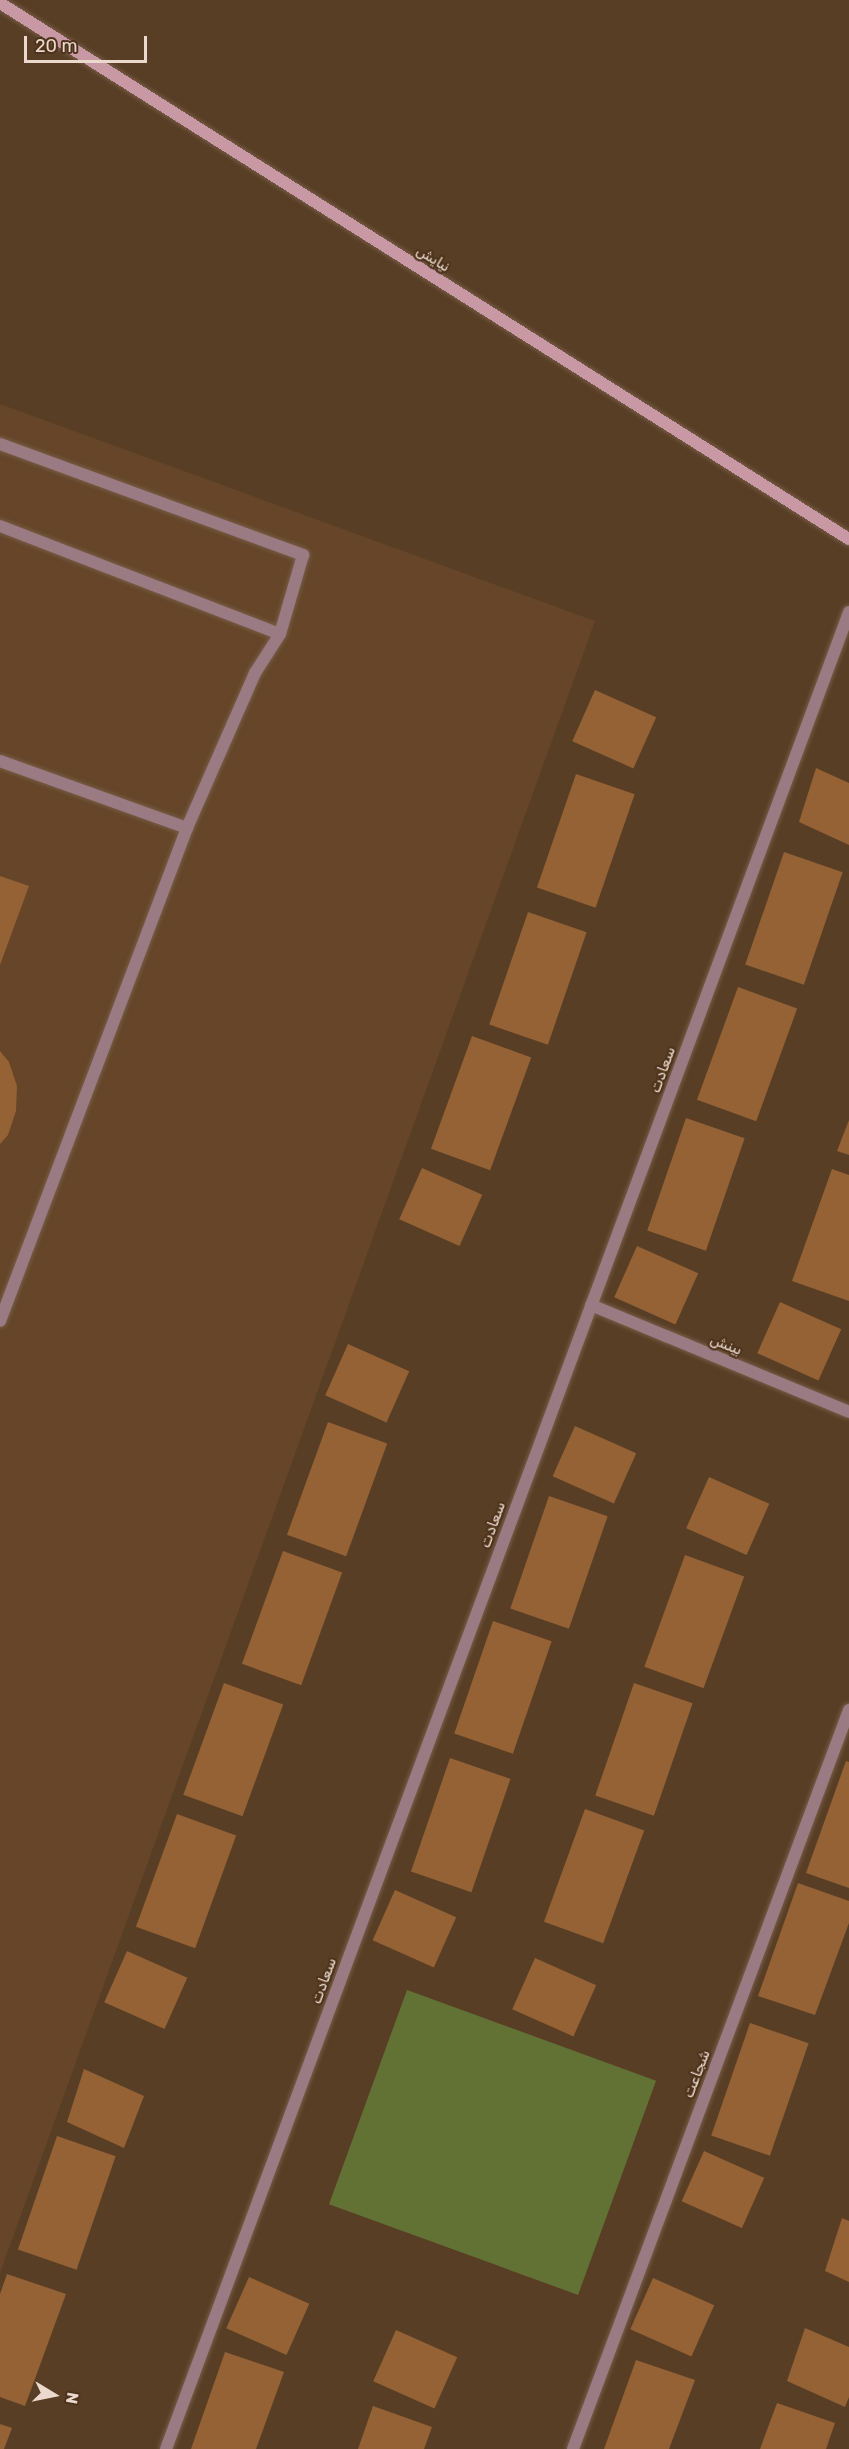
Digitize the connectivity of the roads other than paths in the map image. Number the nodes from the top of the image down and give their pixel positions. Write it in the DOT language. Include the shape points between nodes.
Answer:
graph roads {
  1 [pos="0,3"];
  2 [pos="0,444"];
  3 [pos="0,526"];
  4 [pos="849,539"];
  5 [pos="849,612"];
  6 [pos="280,634"];
  7 [pos="0,760"];
  8 [pos="187,828"];
  9 [pos="591,1305"];
  10 [pos="0,1321"];
  11 [pos="849,1412"];
  12 [pos="849,1710"];
  13 [pos="166,2449"];
  14 [pos="573,2449"];
  1 -- 4 [label="street, نیایش"];
  2 -- 6 [label="lane" via="303,555"];
  3 -- 6 [label="lane"];
  5 -- 9 [label="lane, سعادت"];
  6 -- 8 [label="lane" via="255,673"];
  7 -- 8 [label="lane"];
  8 -- 10 [label="lane"];
  9 -- 11 [label="lane, بینش"];
  9 -- 13 [label="lane, سعادت"];
  12 -- 14 [label="lane, شجاعت"];
}
